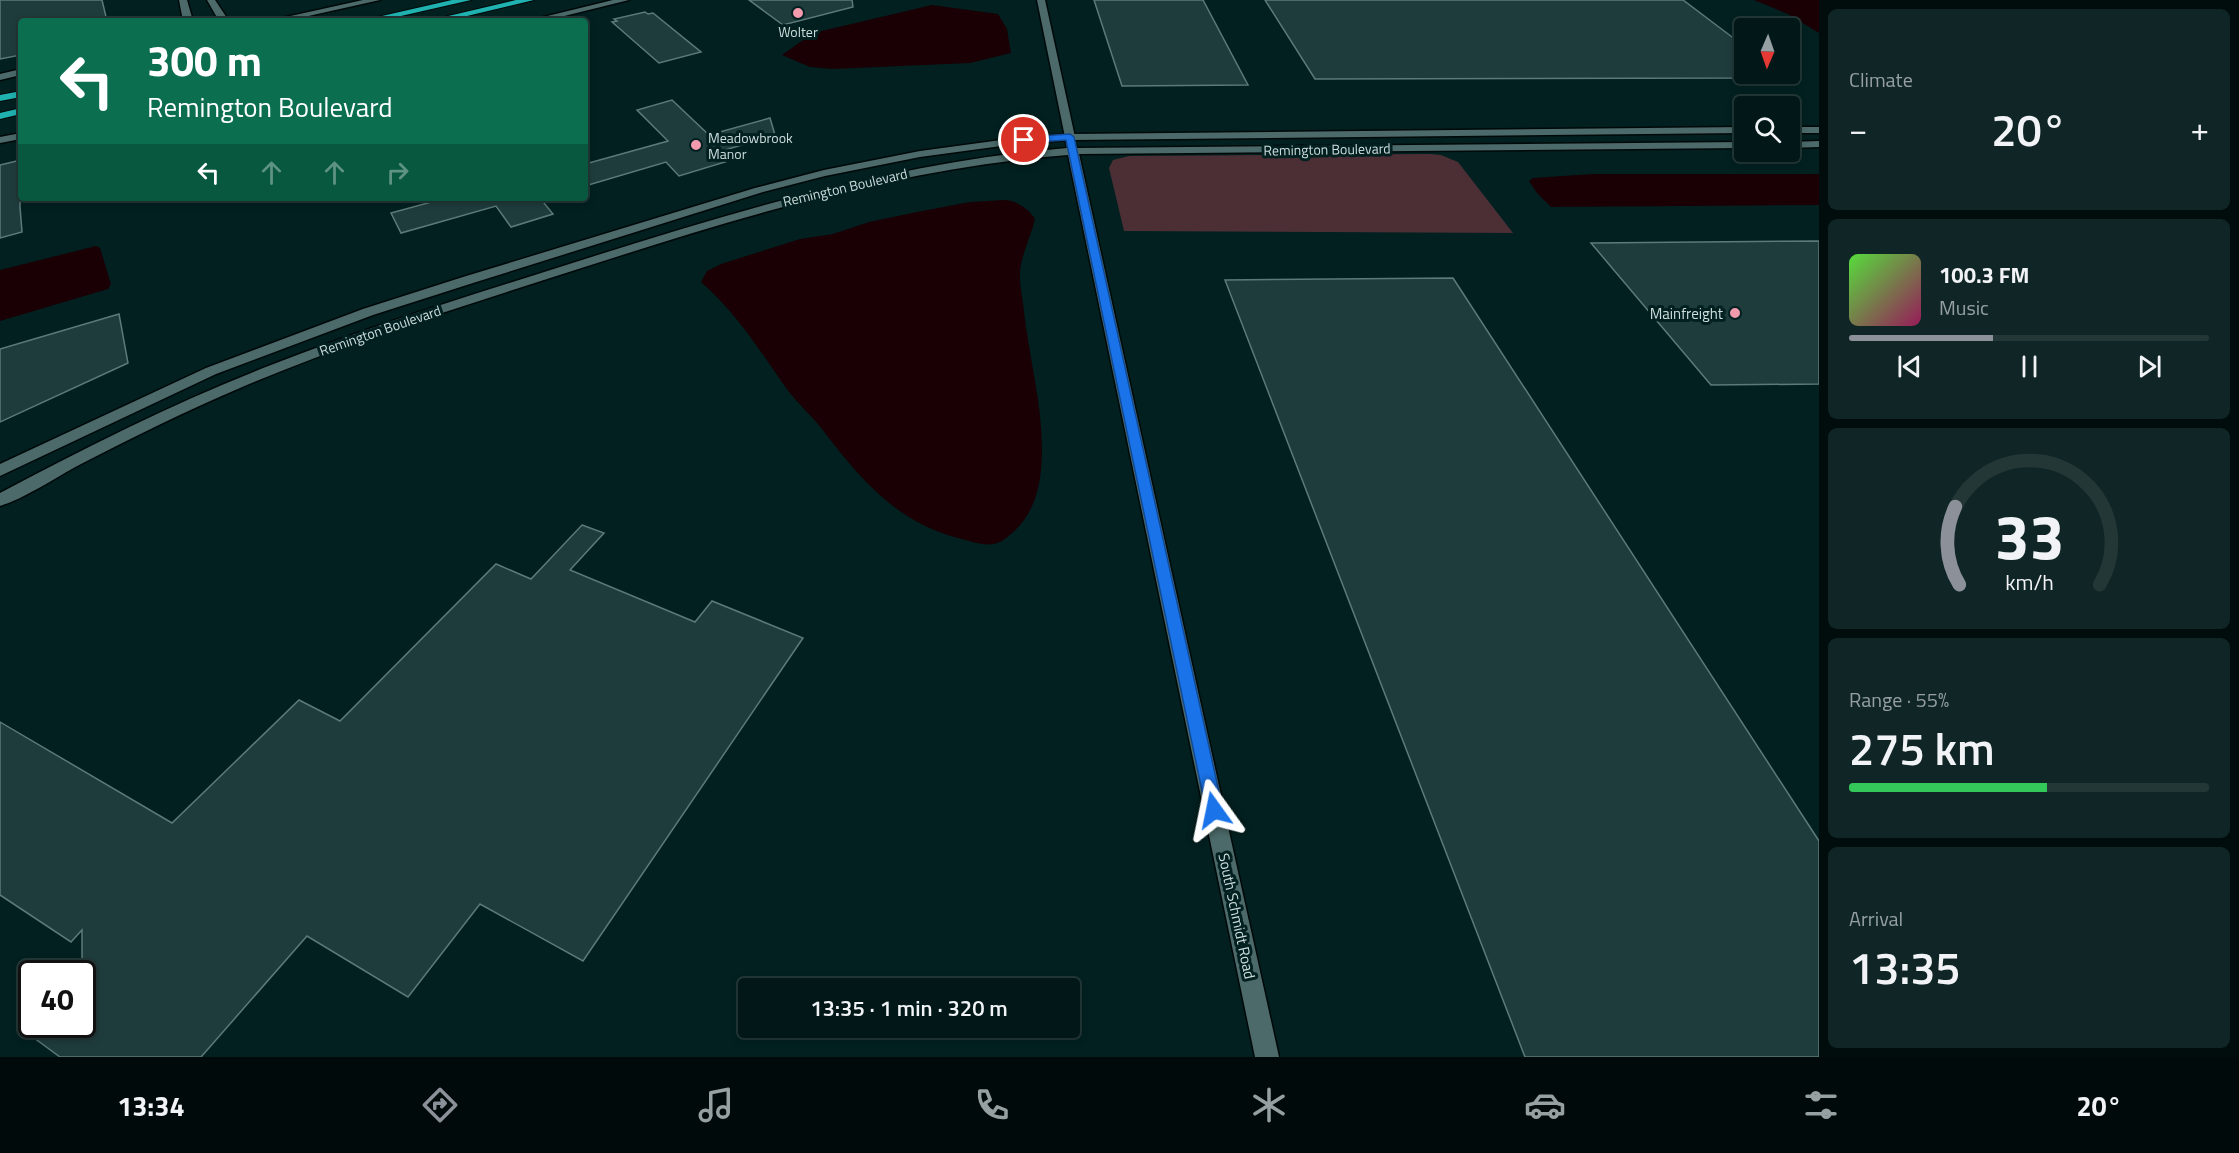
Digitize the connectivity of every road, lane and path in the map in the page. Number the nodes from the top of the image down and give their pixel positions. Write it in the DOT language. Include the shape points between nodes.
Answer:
graph roads {
  1 [pos="183,0"];
  2 [pos="211,0"];
  3 [pos="376,0"];
  4 [pos="465,0"];
  5 [pos="529,0"];
  6 [pos="625,0"];
  7 [pos="1041,0"];
  8 [pos="187,18"];
  9 [pos="222,18"];
  10 [pos="288,18"];
  11 [pos="379,18"];
  12 [pos="446,18"];
  13 [pos="545,18"];
  14 [pos="18,73"];
  15 [pos="0,76"];
  16 [pos="18,95"];
  17 [pos="0,98"];
  18 [pos="18,112"];
  19 [pos="0,116"];
  20 [pos="1734,130"];
  21 [pos="1800,130"];
  22 [pos="1819,130"];
  23 [pos="18,137"];
  24 [pos="0,140"];
  25 [pos="1072,144"];
  26 [pos="1800,144"];
  27 [pos="1819,144"];
  28 [pos="1734,145"];
  29 [pos="0,470"];
  30 [pos="0,500"];
  31 [pos="1267,1057"];
  1 -- 8 [label="street"];
  2 -- 9 [label="street"];
  3 -- 10 [label="street"];
  4 -- 11 [label="highway"];
  5 -- 12 [label="highway"];
  6 -- 13 [label="street"];
  7 -- 25 [label="street, South Schmidt Road"];
  14 -- 15 [label="street"];
  16 -- 17 [label="highway"];
  18 -- 19 [label="highway"];
  20 -- 25 [label="street, Remington Boulevard"];
  21 -- 22 [label="street"];
  23 -- 24 [label="street"];
  25 -- 28 [label="street, Remington Boulevard"];
  25 -- 29 [label="street, Remington Boulevard" via="994,143 824,173 759,190 368,312 204,374"];
  25 -- 30 [label="street, Remington Boulevard" via="877,178 804,196 432,312 314,353 220,392 145,425"];
  25 -- 31 [label="street, South Schmidt Road"];
  26 -- 27 [label="street"];
}
